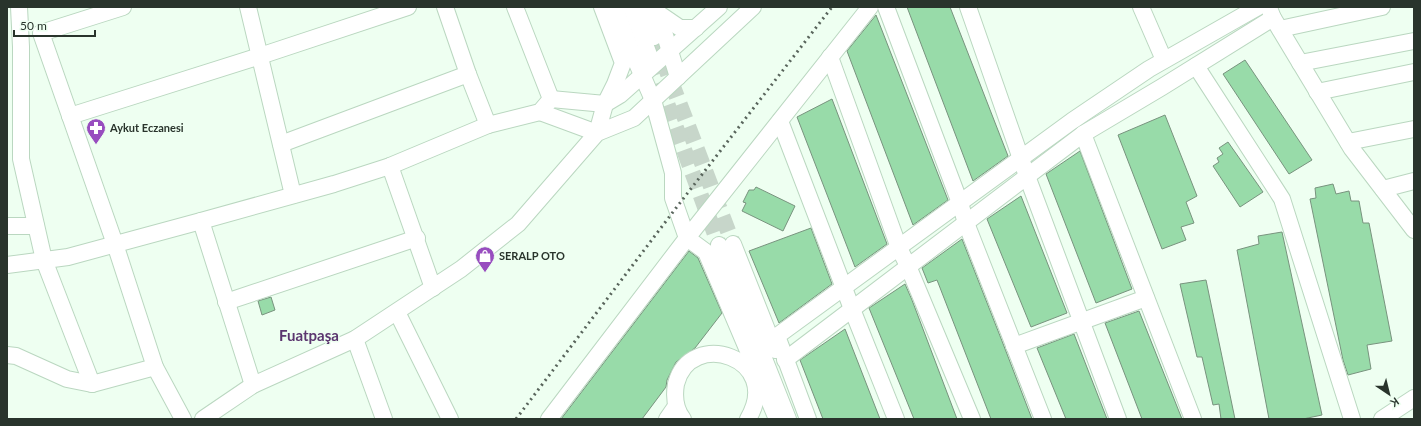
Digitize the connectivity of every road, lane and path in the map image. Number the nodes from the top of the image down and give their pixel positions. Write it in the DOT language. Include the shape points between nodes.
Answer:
graph roads {
  1 [pos="19,7"];
  2 [pos="123,7"];
  3 [pos="248,7"];
  4 [pos="408,7"];
  5 [pos="444,7"];
  6 [pos="602,7"];
  7 [pos="615,7"];
  8 [pos="631,7"];
  9 [pos="719,7"];
  10 [pos="752,7"];
  11 [pos="870,7"];
  12 [pos="886,7"];
  13 [pos="968,7"];
  14 [pos="1141,7"];
  15 [pos="1258,7"];
  16 [pos="1382,7"];
  17 [pos="517,8"];
  18 [pos="652,9"];
  19 [pos="1274,18"];
  20 [pos="696,28"];
  21 [pos="14,30"];
  22 [pos="654,37"];
  23 [pos="1414,41"];
  24 [pos="670,51"];
  25 [pos="260,56"];
  26 [pos="830,57"];
  27 [pos="651,60"];
  28 [pos="1164,60"];
  29 [pos="1300,63"];
  30 [pos="1196,66"];
  31 [pos="1414,72"];
  32 [pos="468,74"];
  33 [pos="642,76"];
  34 [pos="678,77"];
  35 [pos="14,79"];
  36 [pos="1317,92"];
  37 [pos="551,99"];
  38 [pos="653,100"];
  39 [pos="604,104"];
  40 [pos="540,112"];
  41 [pos="70,116"];
  42 [pos="780,121"];
  43 [pos="488,125"];
  44 [pos="1414,129"];
  45 [pos="597,133"];
  46 [pos="1083,134"];
  47 [pos="1348,142"];
  48 [pos="281,144"];
  49 [pos="1022,158"];
  50 [pos="390,166"];
  51 [pos="1027,176"];
  52 [pos="1414,181"];
  53 [pos="1383,189"];
  54 [pos="294,195"];
  55 [pos="960,204"];
  56 [pos="201,221"];
  57 [pos="966,223"];
  58 [pos="7,226"];
  59 [pos="36,226"];
  60 [pos="1414,230"];
  61 [pos="417,238"];
  62 [pos="687,238"];
  63 [pos="115,244"];
  64 [pos="899,248"];
  65 [pos="44,260"];
  66 [pos="7,265"];
  67 [pos="908,266"];
  68 [pos="844,287"];
  69 [pos="433,288"];
  70 [pos="1146,298"];
  71 [pos="226,302"];
  72 [pos="852,308"];
  73 [pos="397,312"];
  74 [pos="1082,322"];
  75 [pos="355,339"];
  76 [pos="1014,346"];
  77 [pos="7,355"];
  78 [pos="785,360"];
  79 [pos="155,367"];
  80 [pos="92,384"];
  81 [pos="253,385"];
  82 [pos="1414,398"];
  83 [pos="680,412"];
  84 [pos="183,419"];
  85 [pos="203,419"];
  86 [pos="384,419"];
  87 [pos="450,419"];
  88 [pos="549,419"];
  89 [pos="667,419"];
  90 [pos="748,419"];
  91 [pos="777,419"];
  92 [pos="788,419"];
  93 [pos="802,419"];
  94 [pos="808,419"];
  95 [pos="896,419"];
  96 [pos="972,419"];
  97 [pos="1043,419"];
  98 [pos="1118,419"];
  99 [pos="1193,419"];
  100 [pos="1352,419"];
  101 [pos="1382,419"];
  1 -- 21 [label="street"];
  2 -- 41 [label="street" via="41,33"];
  3 -- 25 [label="street"];
  4 -- 25 [label="street"];
  5 -- 32 [label="street"];
  6 -- 39 [label="street" via="623,63"];
  7 -- 33 [label="street"];
  8 -- 27 [label="street"];
  9 -- 20 [label="street"];
  10 -- 34 [label="street"];
  11 -- 26 [label="street"];
  12 -- 55 [label="street"];
  13 -- 49 [label="street"];
  14 -- 28 [label="street"];
  15 -- 28 [label="street"];
  16 -- 19 [label="street"];
  17 -- 37 [label="street"];
  18 -- 20 [label="street" via="680,28"];
  18 -- 22 [label="street"];
  18 -- 24 [label="street"];
  19 -- 29 [label="street"];
  19 -- 30 [label="street"];
  20 -- 24 [label="street"];
  21 -- 35 [label="street"];
  23 -- 29 [label="street"];
  24 -- 33 [label="street"];
  24 -- 34 [label="street"];
  25 -- 41 [label="street"];
  25 -- 48 [label="street"];
  26 -- 42 [label="street"];
  26 -- 64 [label="street"];
  28 -- 49 [label="street"];
  29 -- 36 [label="street"];
  30 -- 46 [label="street"];
  30 -- 100 [label="street" via="1282,199"];
  31 -- 36 [label="street"];
  32 -- 43 [label="street"];
  32 -- 48 [label="street"];
  33 -- 38 [label="street"];
  33 -- 39 [label="street" via="620,95"];
  34 -- 38 [label="street"];
  35 -- 59 [label="street" via="22,159"];
  36 -- 47 [label="street"];
  37 -- 39 [label="street"];
  37 -- 40 [label="street"];
  38 -- 45 [label="street" via="634,118"];
  38 -- 62 [label="street" via="673,173 673,198"];
  39 -- 45 [label="street"];
  40 -- 43 [label="street"];
  40 -- 45 [label="street"];
  41 -- 63 [label="street"];
  42 -- 62 [label="street"];
  42 -- 68 [label="street"];
  43 -- 50 [label="street"];
  44 -- 47 [label="street"];
  45 -- 69 [label="street" via="518,224"];
  46 -- 51 [label="street"];
  46 -- 70 [label="street"];
  47 -- 53 [label="street"];
  48 -- 54 [label="street"];
  49 -- 51 [label="street"];
  49 -- 55 [label="street"];
  50 -- 54 [label="street"];
  50 -- 61 [label="street"];
  51 -- 57 [label="street"];
  51 -- 74 [label="street"];
  52 -- 53 [label="street"];
  53 -- 60 [label="street"];
  54 -- 56 [label="street"];
  55 -- 57 [label="street"];
  55 -- 64 [label="street"];
  56 -- 63 [label="street"];
  56 -- 71 [label="street"];
  57 -- 67 [label="street"];
  57 -- 76 [label="street"];
  58 -- 59 [label="street"];
  59 -- 65 [label="street"];
  61 -- 69 [label="street"];
  61 -- 71 [label="street"];
  62 -- 88 [label="street"];
  62 -- 91 [label="street" via="706,252"];
  63 -- 65 [label="street"];
  63 -- 79 [label="street"];
  64 -- 67 [label="street"];
  64 -- 68 [label="street"];
  65 -- 66 [label="street"];
  65 -- 80 [label="street"];
  67 -- 72 [label="street"];
  67 -- 96 [label="street"];
  68 -- 72 [label="street"];
  68 -- 78 [label="street" via="777,336"];
  69 -- 73 [label="street"];
  70 -- 74 [label="street"];
  70 -- 99 [label="street"];
  71 -- 81 [label="street"];
  72 -- 78 [label="street"];
  72 -- 95 [label="street"];
  73 -- 75 [label="street"];
  73 -- 87 [label="street"];
  74 -- 76 [label="street"];
  74 -- 98 [label="street"];
  75 -- 81 [label="street"];
  75 -- 86 [label="street"];
  76 -- 97 [label="street"];
  77 -- 80 [label="street" via="16,356 67,379"];
  78 -- 94 [label="street"];
  79 -- 80 [label="street"];
  79 -- 84 [label="street"];
  81 -- 85 [label="street"];
  82 -- 101 [label="street"];
  83 -- 89 [label="street"];
  83 -- 90 [label="street" via="675,392 678,379 685,367 709,354 723,354 736,359 746,367 754,379 755,406"];
  92 -- 93 [label="street" via="726,245"];
}
